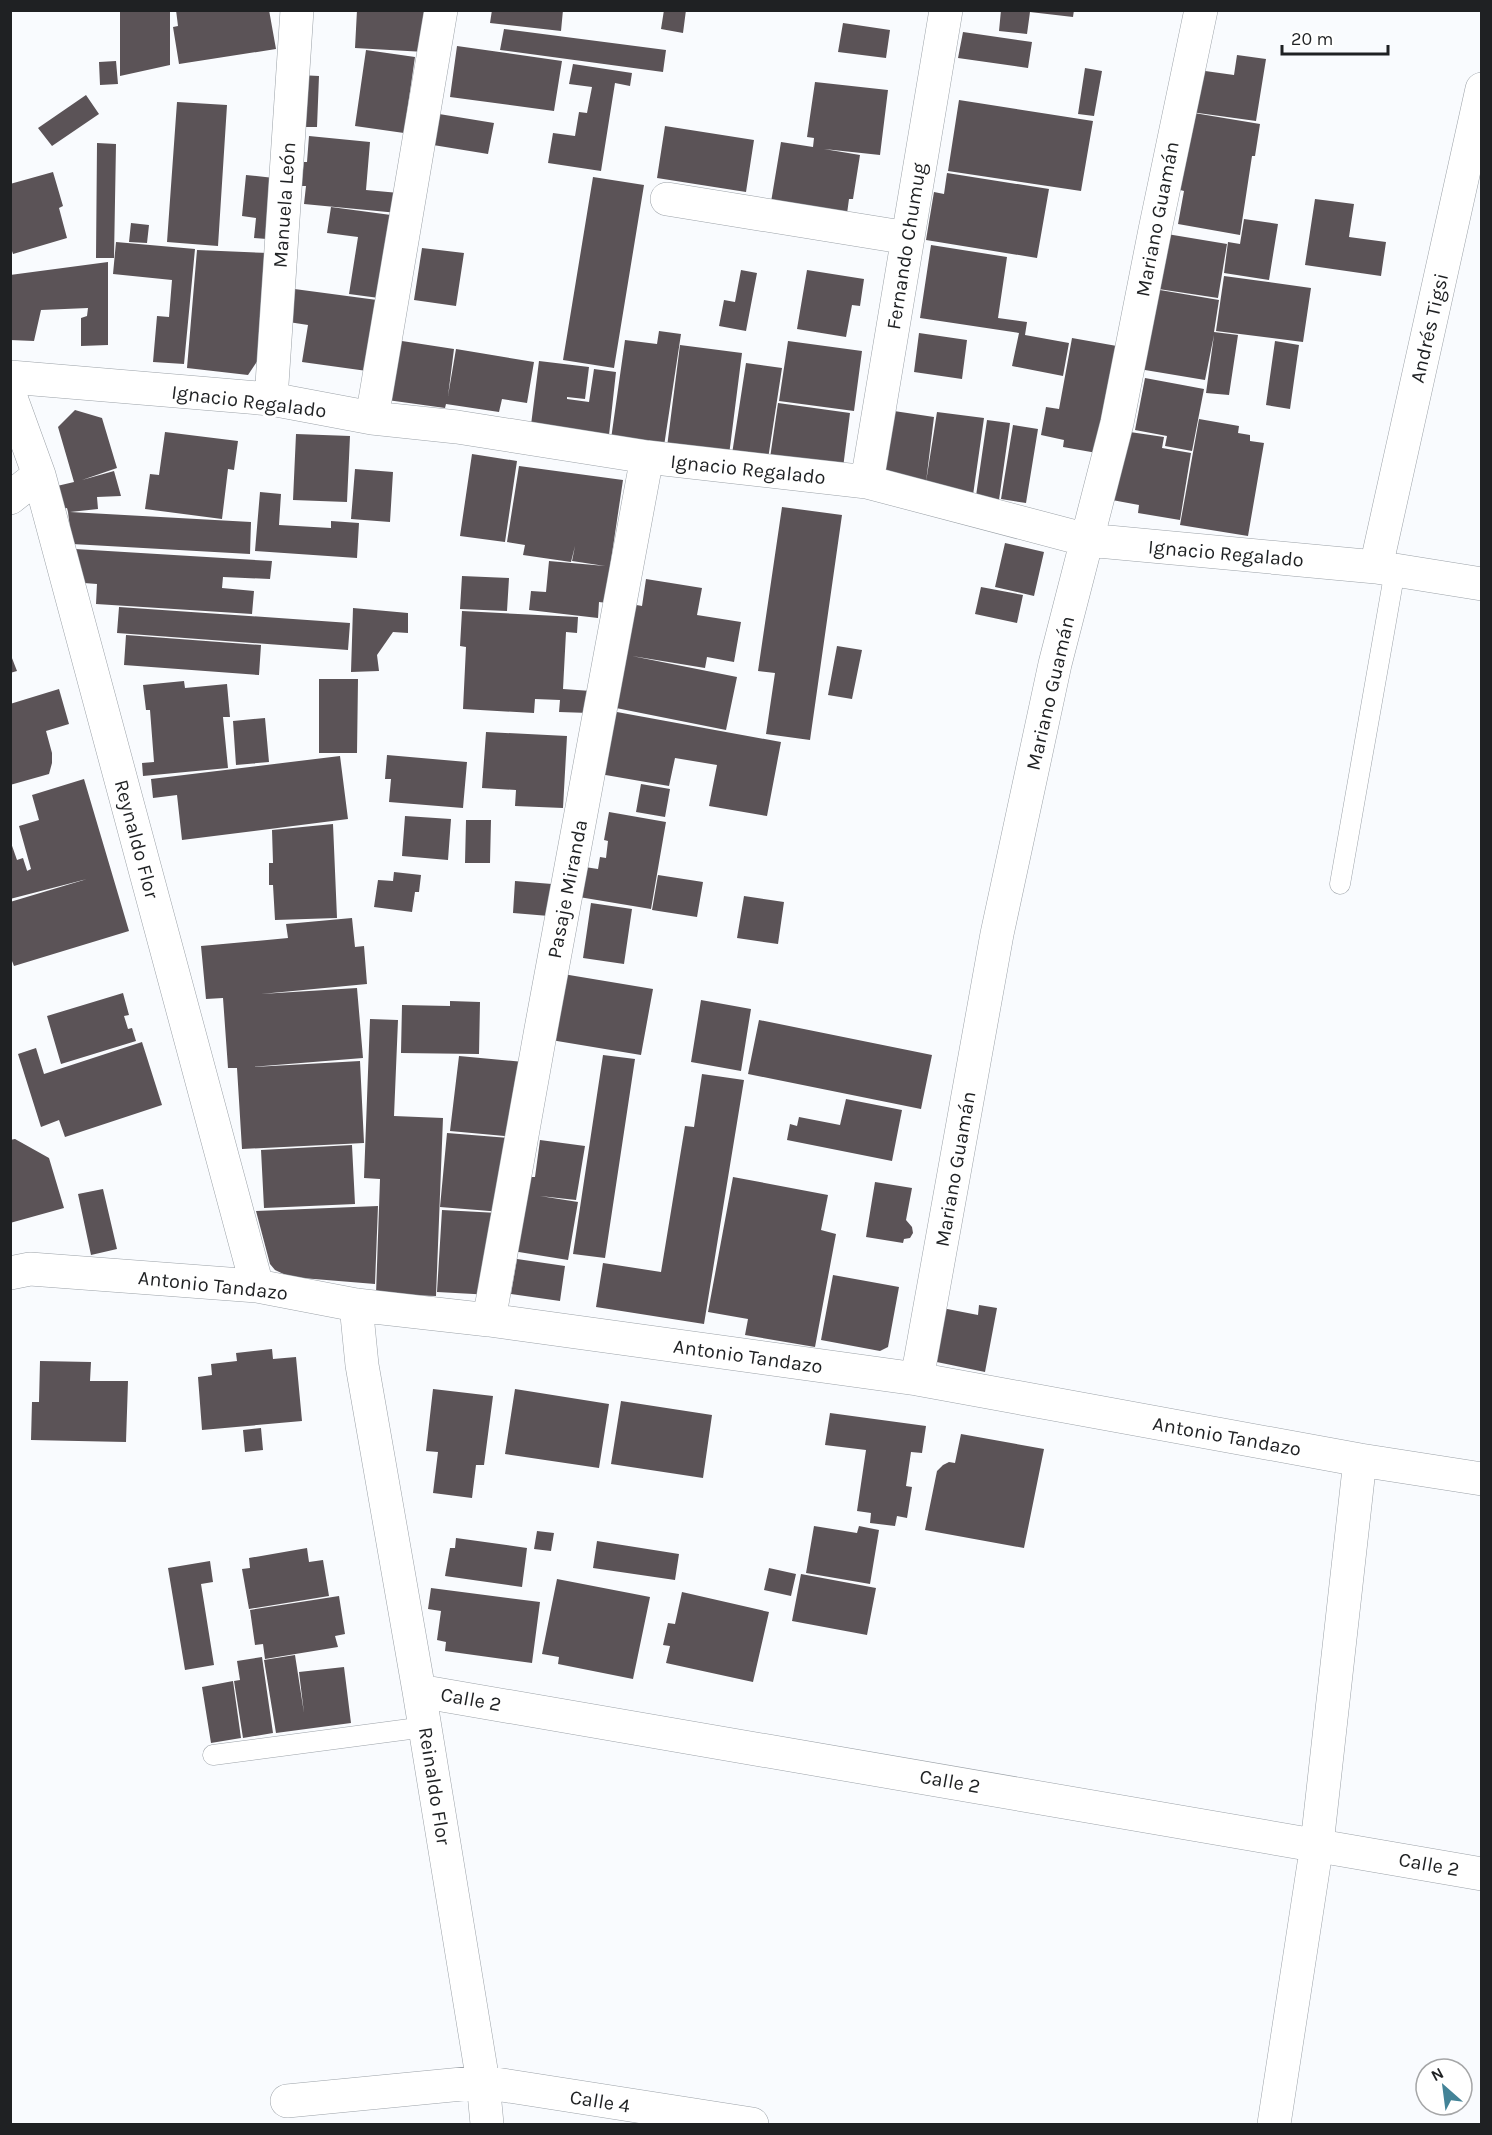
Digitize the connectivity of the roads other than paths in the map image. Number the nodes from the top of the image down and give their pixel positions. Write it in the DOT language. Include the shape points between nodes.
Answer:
graph roads {
  1 [pos="297,10"];
  2 [pos="441,10"];
  3 [pos="946,10"];
  4 [pos="1201,10"];
  5 [pos="1482,89"];
  6 [pos="667,199"];
  7 [pos="908,238"];
  8 [pos="10,377"];
  9 [pos="10,395"];
  10 [pos="271,399"];
  11 [pos="372,418"];
  12 [pos="647,458"];
  13 [pos="39,475"];
  14 [pos="867,482"];
  15 [pos="10,498"];
  16 [pos="1086,540"];
  17 [pos="1385,568"];
  18 [pos="1482,584"];
  19 [pos="1340,884"];
  20 [pos="10,1273"];
  21 [pos="256,1286"];
  22 [pos="356,1305"];
  23 [pos="489,1320"];
  24 [pos="917,1379"];
  25 [pos="1360,1460"];
  26 [pos="1482,1479"];
  27 [pos="419,1690"];
  28 [pos="425,1727"];
  29 [pos="213,1755"];
  30 [pos="1317,1844"];
  31 [pos="1482,1874"];
  32 [pos="483,2082"];
  33 [pos="287,2101"];
  34 [pos="486,2124"];
  35 [pos="752,2124"];
  36 [pos="1274,2124"];
  1 -- 10 [label="street, Manuela León"];
  2 -- 11 [label="street"];
  3 -- 7 [label="street, Fernando Chumug"];
  4 -- 16 [label="street, Mariano Guamán" via="1117,423"];
  5 -- 17 [label="street, Andrés Tigsi"];
  6 -- 7 [label="street"];
  7 -- 14 [label="street, Fernando Chumug"];
  8 -- 10 [label="street, Ignacio Regalado"];
  9 -- 13 [label="street, Reynaldo Flor"];
  10 -- 11 [label="street, Ignacio Regalado"];
  11 -- 12 [label="street, Ignacio Regalado" via="457,427"];
  12 -- 14 [label="street, Ignacio Regalado"];
  12 -- 23 [label="street, Pasaje Miranda"];
  13 -- 15 [label="street"];
  13 -- 21 [label="street, Reynaldo Flor"];
  14 -- 16 [label="street, Ignacio Regalado"];
  16 -- 17 [label="street, Ignacio Regalado"];
  16 -- 24 [label="street, Mariano Guamán" via="997,934"];
  17 -- 18 [label="street, Ignacio Regalado"];
  17 -- 19 [label="lane"];
  20 -- 21 [label="street, Antonio Tandazo" via="30,1269"];
  21 -- 22 [label="street, Antonio Tandazo"];
  22 -- 23 [label="street, Antonio Tandazo"];
  22 -- 27 [label="street, Reinaldo Flor" via="362,1365"];
  23 -- 24 [label="street, Antonio Tandazo"];
  24 -- 25 [label="street, Antonio Tandazo"];
  25 -- 26 [label="street, Antonio Tandazo"];
  25 -- 30 [label="street"];
  27 -- 28 [label="street, Reinaldo Flor"];
  27 -- 30 [label="street, Calle 2"];
  28 -- 29 [label="lane"];
  28 -- 32 [label="street, Reinaldo Flor"];
  30 -- 31 [label="street, Calle 2"];
  30 -- 36 [label="street"];
  32 -- 33 [label="street, Calle 4"];
  32 -- 34 [label="street, Reinaldo Flor"];
  32 -- 35 [label="street, Calle 4"];
}
